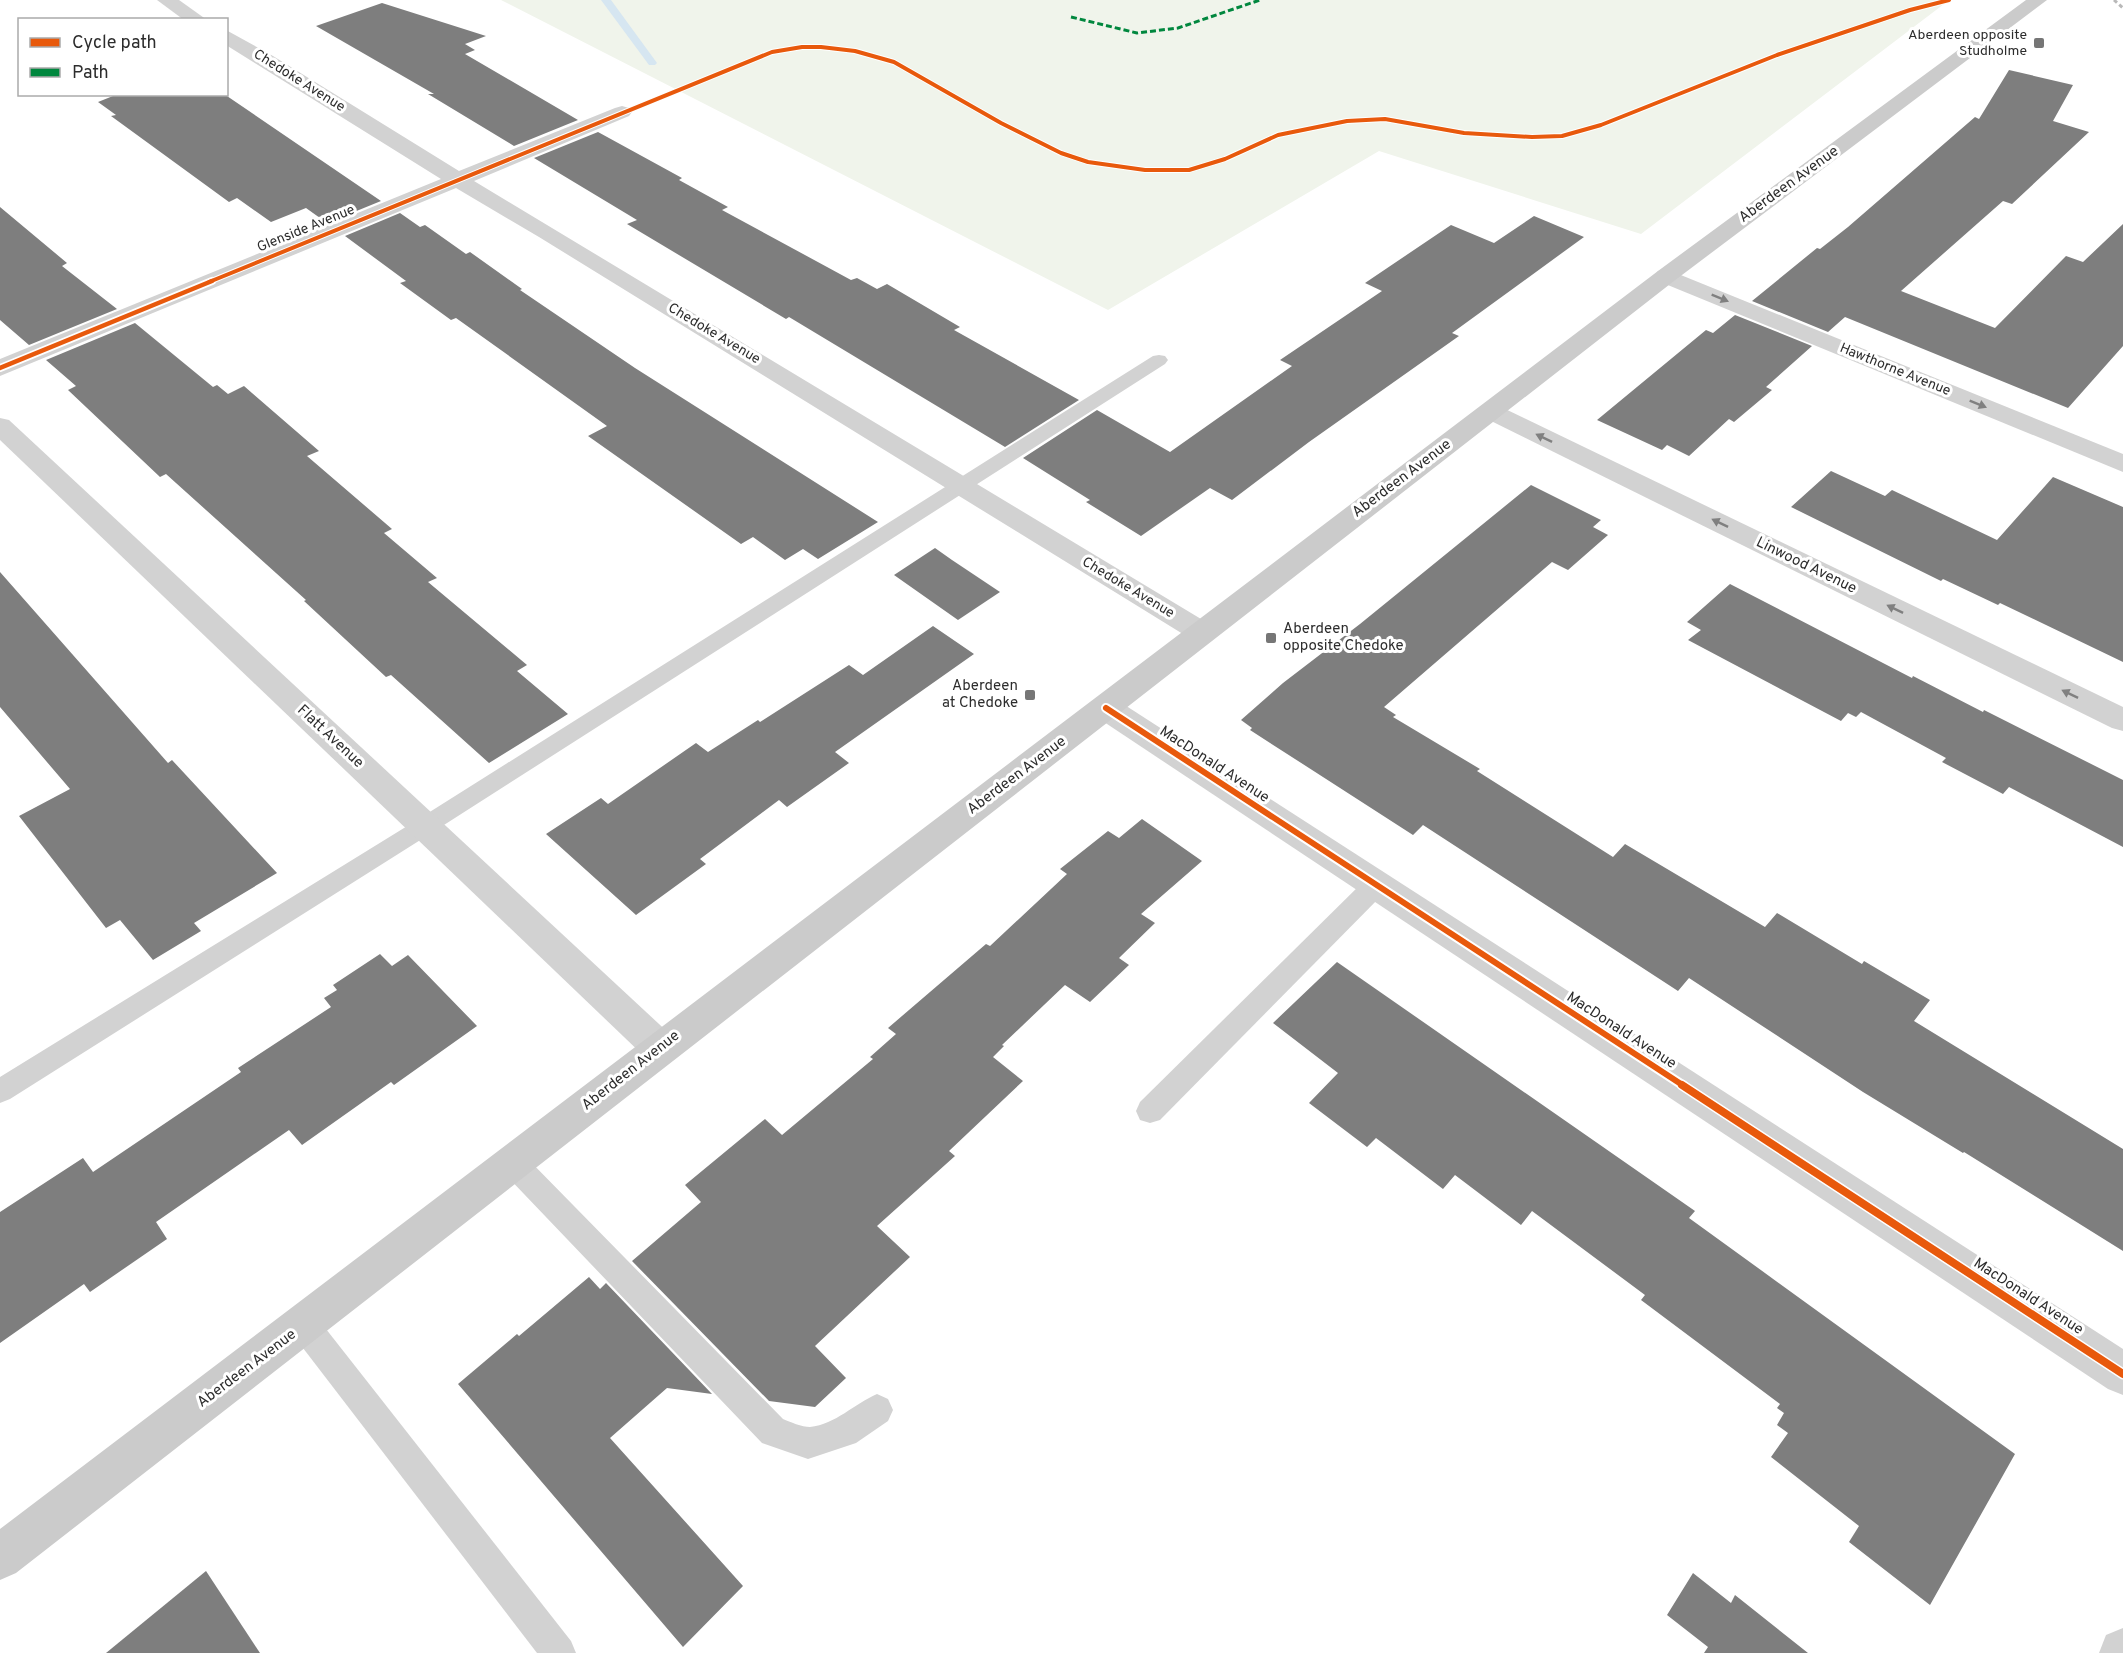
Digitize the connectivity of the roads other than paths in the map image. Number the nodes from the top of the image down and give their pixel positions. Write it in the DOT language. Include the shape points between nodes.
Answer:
graph roads {
  1 [pos="166,0"];
  2 [pos="2038,0"];
  3 [pos="195,18"];
  4 [pos="228,37"];
  5 [pos="622,112"];
  6 [pos="456,180"];
  7 [pos="1666,276"];
  8 [pos="1159,360"];
  9 [pos="0,368"];
  10 [pos="1490,411"];
  11 [pos="0,426"];
  12 [pos="2123,436"];
  13 [pos="2114,460"];
  14 [pos="962,486"];
  15 [pos="1201,632"];
  16 [pos="1106,708"];
  17 [pos="2123,720"];
  18 [pos="425,826"];
  19 [pos="1376,885"];
  20 [pos="660,1048"];
  21 [pos="0,1091"];
  22 [pos="1150,1111"];
  23 [pos="512,1162"];
  24 [pos="304,1325"];
  25 [pos="2123,1374"];
  26 [pos="877,1410"];
  27 [pos="0,1557"];
  28 [pos="560,1653"];
  1 -- 3 [label="street"];
  2 -- 7 [label="main road, Aberdeen Avenue"];
  4 -- 6 [label="street, Chedoke Avenue"];
  5 -- 6 [label="street, Glenside Avenue"];
  6 -- 9 [label="street, Glenside Avenue"];
  6 -- 14 [label="street, Chedoke Avenue"];
  7 -- 10 [label="main road, Aberdeen Avenue"];
  7 -- 13 [label="street, Hawthorne Avenue, one-way"];
  8 -- 14 [label="lane"];
  10 -- 15 [label="main road, Aberdeen Avenue"];
  17 -- 10 [label="street, Linwood Avenue, one-way"];
  11 -- 18 [label="street, Flatt Avenue"];
  12 -- 13 [label="street"];
  14 -- 15 [label="street, Chedoke Avenue"];
  14 -- 18 [label="lane"];
  15 -- 16 [label="main road, Aberdeen Avenue"];
  16 -- 19 [label="street, MacDonald Avenue"];
  16 -- 20 [label="main road, Aberdeen Avenue"];
  18 -- 20 [label="street, Flatt Avenue"];
  18 -- 21 [label="lane"];
  19 -- 22 [label="lane"];
  19 -- 25 [label="street, MacDonald Avenue"];
  20 -- 23 [label="main road, Aberdeen Avenue"];
  23 -- 24 [label="main road, Aberdeen Avenue"];
  23 -- 26 [label="lane" via="773,1432 808,1443 844,1432"];
  24 -- 27 [label="main road, Aberdeen Avenue"];
  24 -- 28 [label="lane"];
}
